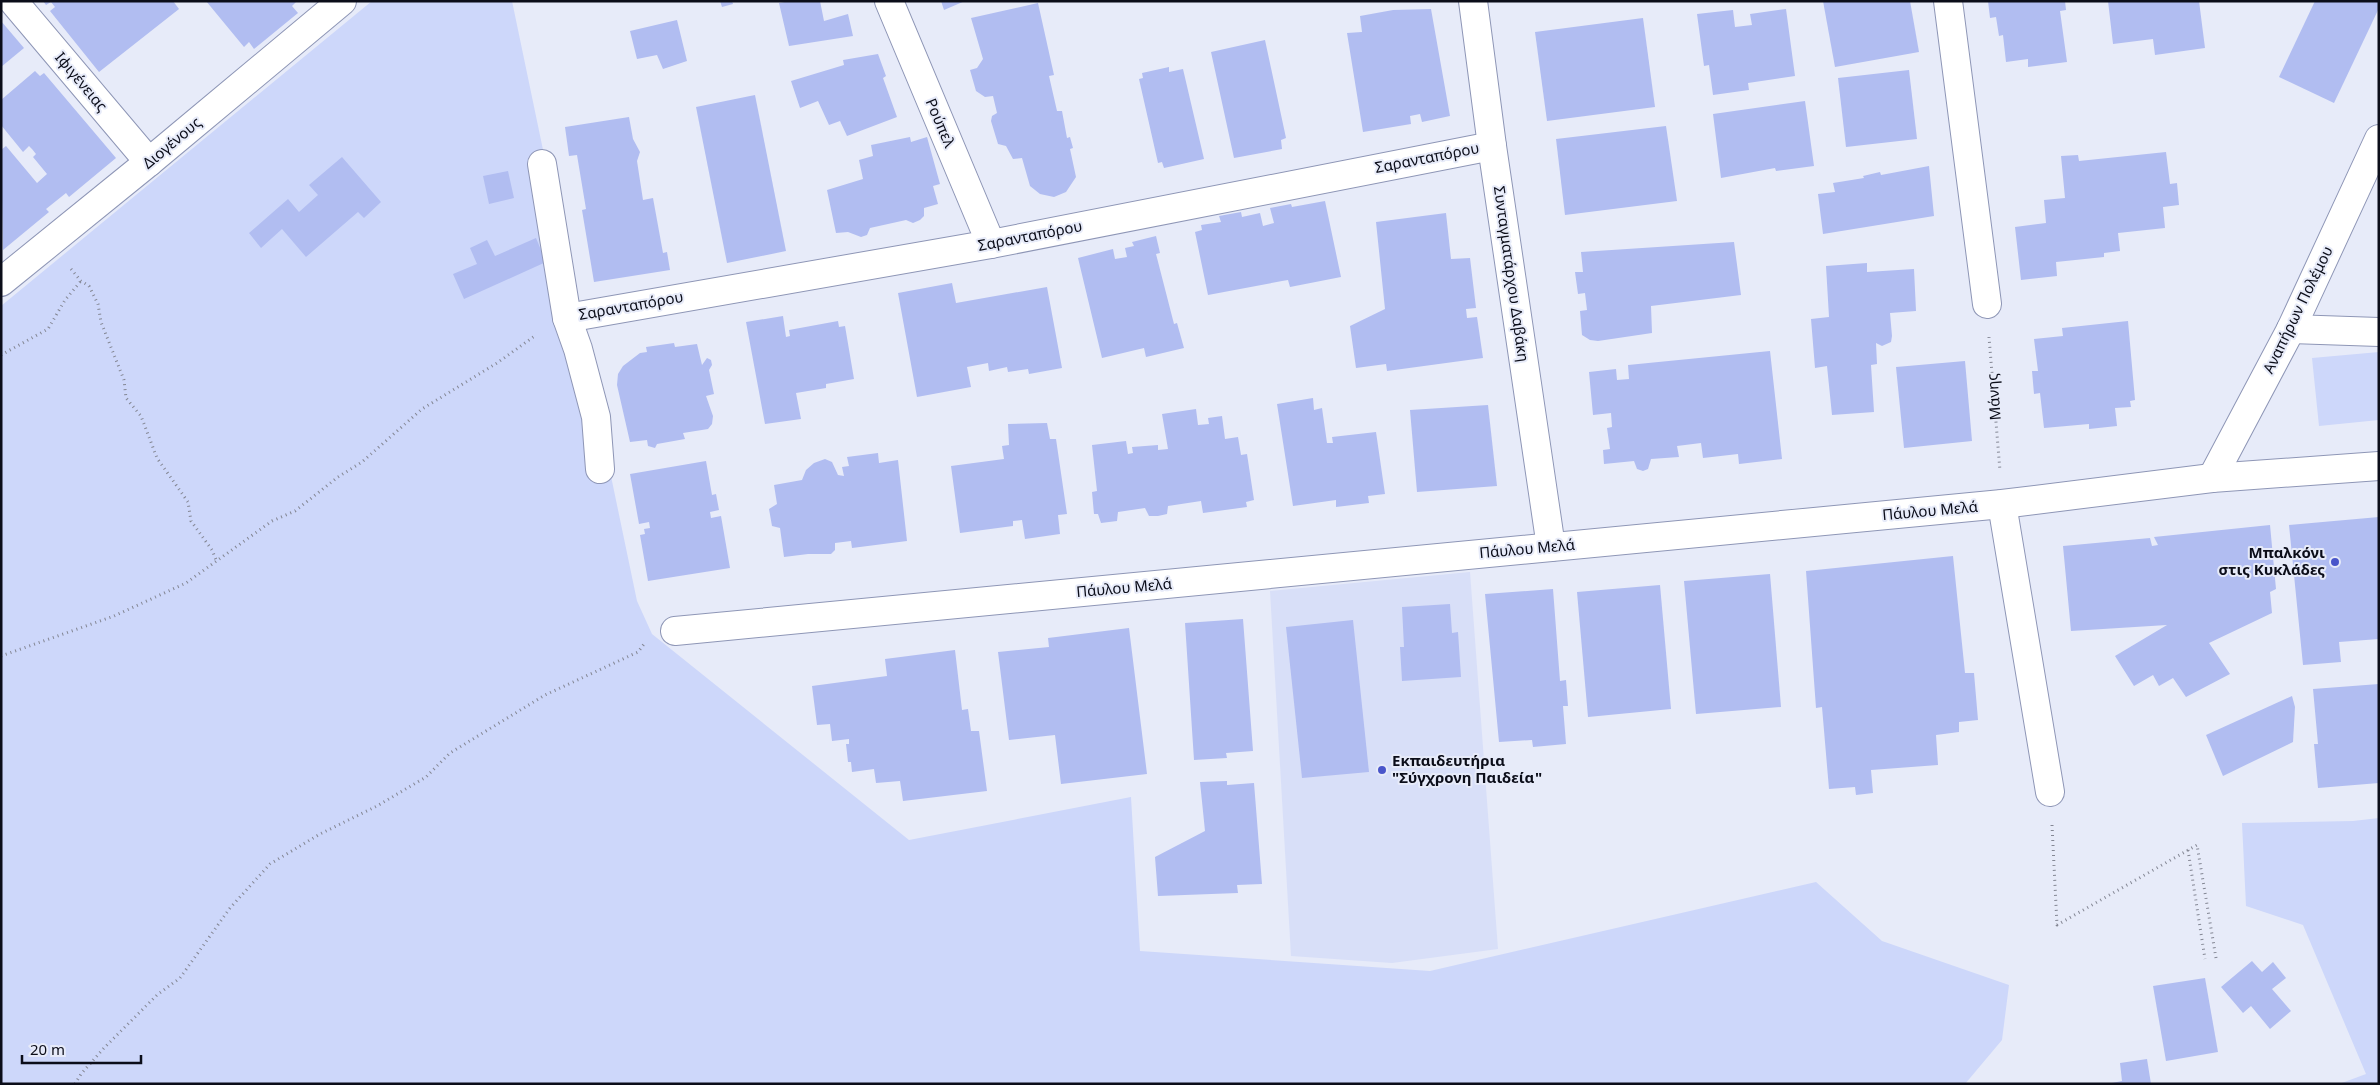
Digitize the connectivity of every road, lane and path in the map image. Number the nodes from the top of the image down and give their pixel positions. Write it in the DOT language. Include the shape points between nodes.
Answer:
graph roads {
  1 [pos="13,1"];
  2 [pos="342,1"];
  3 [pos="889,1"];
  4 [pos="1473,1"];
  5 [pos="1948,1"];
  6 [pos="2379,139"];
  7 [pos="1492,146"];
  8 [pos="149,162"];
  9 [pos="542,164"];
  10 [pos="49,243"];
  11 [pos="991,244"];
  12 [pos="81,281"];
  13 [pos="1,282"];
  14 [pos="1987,304"];
  15 [pos="567,318"];
  16 [pos="2291,329"];
  17 [pos="2379,332"];
  18 [pos="1,355"];
  19 [pos="2379,466"];
  20 [pos="600,470"];
  21 [pos="2212,478"];
  22 [pos="2002,504"];
  23 [pos="1551,547"];
  24 [pos="218,562"];
  25 [pos="675,631"];
  26 [pos="1,656"];
  27 [pos="2050,792"];
  28 [pos="2188,850"];
  29 [pos="2216,958"];
  30 [pos="2205,959"];
  31 [pos="75,1084"];
  1 -- 8 [label="street, Ιφιγένειας"];
  2 -- 8 [label="street, Διογένους"];
  3 -- 11 [label="street, Ρούπελ"];
  4 -- 7 [label="street, Συνταγματάρχου Δαβάκη"];
  5 -- 14 [label="street"];
  6 -- 16 [label="street, Αναπήρων Πολέμου"];
  7 -- 11 [label="street, Σαρανταπόρου"];
  7 -- 23 [label="street, Συνταγματάρχου Δαβάκη"];
  8 -- 10 [label="street, Διογένους"];
  9 -- 15 [label="street"];
  10 -- 12 [label="path"];
  10 -- 13 [label="street, Διογένους"];
  11 -- 15 [label="street, Σαρανταπόρου"];
  12 -- 18 [label="path" via="48,329"];
  12 -- 24 [label="path" via="89,286 98,304 101,322 124,380 126,398 141,416 157,458 188,502 191,521"];
  14 -- 22 [label="path, Μάνης"];
  15 -- 20 [label="street" via="596,417"];
  15 -- 24 [label="path" via="545,328 497,363 422,409 362,462 295,511 272,521"];
  16 -- 17 [label="street"];
  16 -- 21 [label="street, Αναπήρων Πολέμου"];
  19 -- 21 [label="street, Πάυλου Μελά"];
  21 -- 22 [label="street, Πάυλου Μελά"];
  22 -- 23 [label="street, Πάυλου Μελά"];
  22 -- 27 [label="street"];
  23 -- 25 [label="street, Πάυλου Μελά"];
  24 -- 26 [label="path" via="186,583 123,612"];
  25 -- 31 [label="path" via="643,644 638,652 544,695 450,753 426,777 270,864 230,908 180,978 157,995 104,1048"];
  27 -- 28 [label="path" via="2057,925"];
  28 -- 29 [label="path" via="2198,845"];
  28 -- 30 [label="path"];
}
